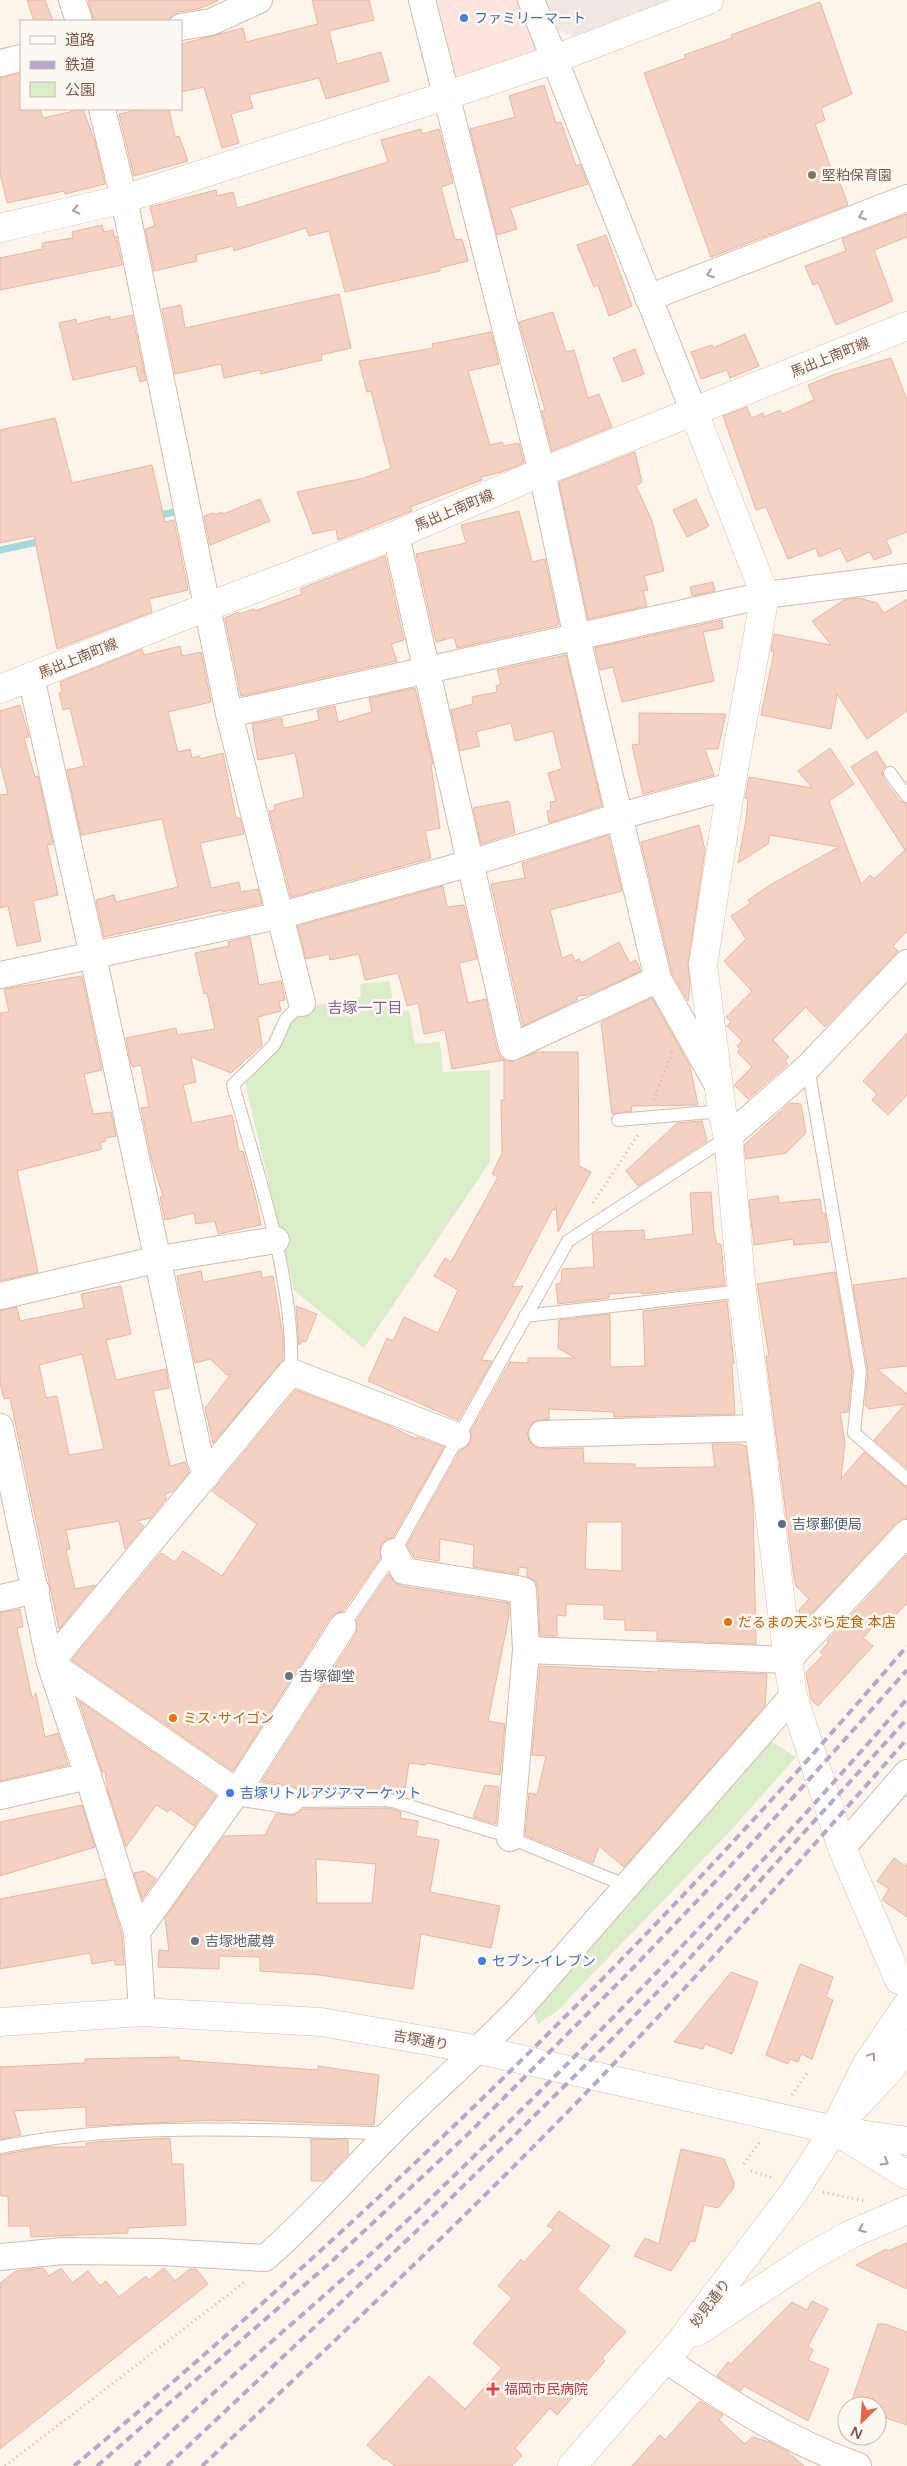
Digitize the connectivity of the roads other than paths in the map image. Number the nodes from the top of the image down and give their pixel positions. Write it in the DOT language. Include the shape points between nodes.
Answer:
graph roads {
  1 [pos="72,0"];
  2 [pos="259,0"];
  3 [pos="422,0"];
  4 [pos="530,0"];
  5 [pos="709,0"];
  6 [pos="79,20"];
  7 [pos="182,27"];
  8 [pos="20,58"];
  9 [pos="552,60"];
  10 [pos="0,63"];
  11 [pos="445,96"];
  12 [pos="102,110"];
  13 [pos="907,198"];
  14 [pos="124,199"];
  15 [pos="0,228"];
  16 [pos="648,298"];
  17 [pos="907,326"];
  18 [pos="694,412"];
  19 [pos="542,472"];
  20 [pos="396,535"];
  21 [pos="907,576"];
  22 [pos="764,595"];
  23 [pos="209,606"];
  24 [pos="577,638"];
  25 [pos="425,670"];
  26 [pos="31,677"];
  27 [pos="0,689"];
  28 [pos="230,714"];
  29 [pos="890,773"];
  30 [pos="730,786"];
  31 [pos="907,796"];
  32 [pos="620,816"];
  33 [pos="470,862"];
  34 [pos="282,915"];
  35 [pos="93,956"];
  36 [pos="907,963"];
  37 [pos="0,975"];
  38 [pos="658,979"];
  39 [pos="302,1003"];
  40 [pos="808,1067"];
  41 [pos="718,1085"];
  42 [pos="618,1120"];
  43 [pos="725,1124"];
  44 [pos="276,1240"];
  45 [pos="159,1259"];
  46 [pos="742,1292"];
  47 [pos="0,1296"];
  48 [pos="525,1316"];
  49 [pos="291,1372"];
  50 [pos="0,1427"];
  51 [pos="759,1428"];
  52 [pos="542,1434"];
  53 [pos="457,1436"];
  54 [pos="207,1475"];
  55 [pos="907,1479"];
  56 [pos="907,1533"];
  57 [pos="394,1552"];
  58 [pos="36,1590"];
  59 [pos="0,1598"];
  60 [pos="343,1626"];
  61 [pos="526,1650"];
  62 [pos="788,1660"];
  63 [pos="50,1663"];
  64 [pos="793,1696"];
  65 [pos="907,1773"];
  66 [pos="88,1776"];
  67 [pos="238,1792"];
  68 [pos="0,1796"];
  69 [pos="290,1801"];
  70 [pos="510,1838"];
  71 [pos="842,1848"];
  72 [pos="627,1886"];
  73 [pos="136,1932"];
  74 [pos="907,1983"];
  75 [pos="907,2004"];
  76 [pos="142,2012"];
  77 [pos="0,2022"];
  78 [pos="907,2045"];
  79 [pos="480,2050"];
  80 [pos="834,2130"];
  81 [pos="390,2133"];
  82 [pos="907,2141"];
  83 [pos="0,2147"];
  84 [pos="907,2175"];
  85 [pos="907,2210"];
  86 [pos="0,2257"];
  87 [pos="671,2352"];
  88 [pos="815,2459"];
  89 [pos="572,2466"];
  90 [pos="858,2466"];
  1 -- 6 [label="street"];
  2 -- 7 [label="street" via="211,22"];
  3 -- 11 [label="street"];
  4 -- 9 [label="street"];
  5 -- 9 [label="street"];
  8 -- 10 [label="street"];
  9 -- 11 [label="street"];
  9 -- 16 [label="street"];
  11 -- 14 [label="street"];
  11 -- 19 [label="street"];
  12 -- 14 [label="street"];
  13 -- 16 [label="street, one-way"];
  14 -- 15 [label="street, one-way"];
  14 -- 23 [label="street"];
  16 -- 18 [label="street"];
  17 -- 18 [label="street, 馬出上南町線"];
  18 -- 19 [label="street, 馬出上南町線"];
  18 -- 22 [label="street"];
  19 -- 20 [label="street, 馬出上南町線"];
  19 -- 24 [label="street"];
  20 -- 23 [label="street, 馬出上南町線"];
  20 -- 25 [label="street"];
  21 -- 22 [label="street"];
  22 -- 24 [label="street"];
  22 -- 30 [label="street"];
  23 -- 26 [label="street, 馬出上南町線"];
  23 -- 28 [label="street"];
  24 -- 25 [label="street"];
  24 -- 32 [label="street"];
  25 -- 28 [label="street"];
  25 -- 33 [label="street"];
  26 -- 27 [label="street, 馬出上南町線"];
  26 -- 35 [label="street"];
  28 -- 34 [label="street"];
  29 -- 31 [label="lane"];
  30 -- 32 [label="street"];
  30 -- 41 [label="street" via="702,965"];
  32 -- 33 [label="street"];
  32 -- 38 [label="street"];
  33 -- 34 [label="street"];
  33 -- 38 [label="street" via="512,1047"];
  34 -- 35 [label="street"];
  34 -- 39 [label="street"];
  35 -- 37 [label="street"];
  35 -- 45 [label="street"];
  36 -- 40 [label="street"];
  38 -- 41 [label="street"];
  39 -- 44 [label="lane" via="286,1019 274,1045 233,1084"];
  40 -- 43 [label="street"];
  40 -- 55 [label="lane" via="860,1372 854,1433"];
  41 -- 43 [label="street"];
  42 -- 43 [label="lane"];
  43 -- 46 [label="street"];
  43 -- 48 [label="lane" via="568,1241"];
  44 -- 45 [label="street"];
  44 -- 49 [label="lane" via="292,1342"];
  45 -- 47 [label="street"];
  45 -- 54 [label="street" via="200,1460"];
  46 -- 48 [label="lane"];
  46 -- 51 [label="street"];
  48 -- 53 [label="lane"];
  49 -- 53 [label="street"];
  49 -- 54 [label="street"];
  50 -- 58 [label="street"];
  51 -- 52 [label="street"];
  51 -- 62 [label="street"];
  53 -- 57 [label="lane"];
  54 -- 63 [label="street"];
  56 -- 62 [label="street"];
  57 -- 60 [label="lane"];
  57 -- 61 [label="street" via="404,1571 523,1590"];
  58 -- 59 [label="street"];
  58 -- 63 [label="street"];
  60 -- 67 [label="street"];
  61 -- 62 [label="street"];
  61 -- 70 [label="street"];
  62 -- 64 [label="street"];
  63 -- 66 [label="street"];
  63 -- 67 [label="street"];
  64 -- 71 [label="street"];
  64 -- 72 [label="street"];
  65 -- 71 [label="street"];
  66 -- 68 [label="street"];
  66 -- 73 [label="street"];
  67 -- 69 [label="street"];
  67 -- 73 [label="street"];
  69 -- 70 [label="lane" via="389,1800"];
  70 -- 72 [label="lane"];
  71 -- 74 [label="street" via="899,1980"];
  72 -- 79 [label="street"];
  73 -- 76 [label="street"];
  80 -- 75 [label="street, 妙見通り, one-way" via="867,2064"];
  76 -- 77 [label="street, 吉塚通り"];
  76 -- 79 [label="street, 吉塚通り" via="321,2022"];
  78 -- 80 [label="street, 妙見通り" via="888,2071"];
  79 -- 80 [label="street, 吉塚通り"];
  79 -- 81 [label="street"];
  80 -- 82 [label="street"];
  80 -- 84 [label="street, one-way"];
  80 -- 87 [label="street, 妙見通り" via="794,2192"];
  81 -- 83 [label="lane" via="196,2130 90,2133"];
  81 -- 86 [label="street" via="266,2258 64,2251"];
  85 -- 87 [label="street, one-way" via="849,2235 806,2259"];
  87 -- 88 [label="street" via="717,2396"];
  87 -- 89 [label="street, 妙見通り"];
  88 -- 90 [label="street"];
}
